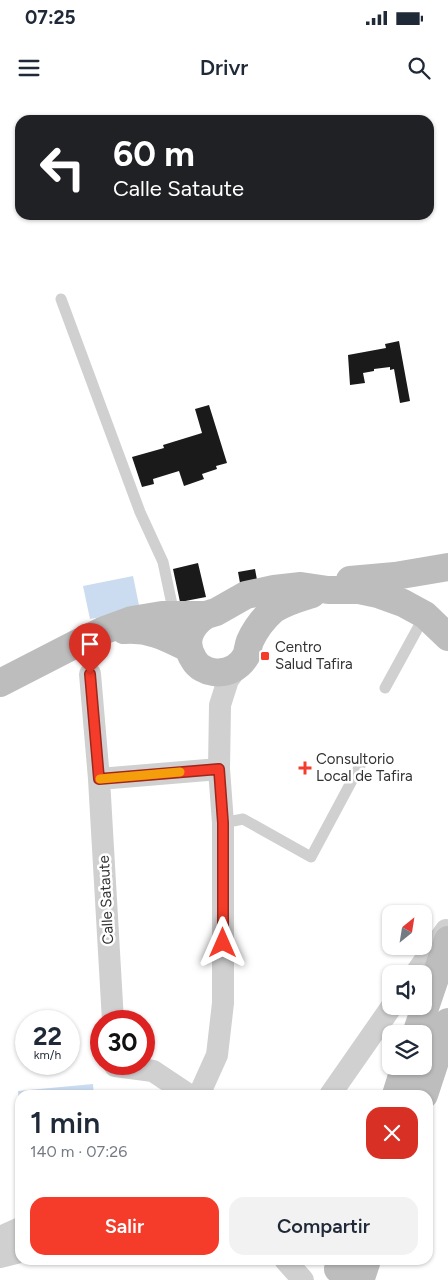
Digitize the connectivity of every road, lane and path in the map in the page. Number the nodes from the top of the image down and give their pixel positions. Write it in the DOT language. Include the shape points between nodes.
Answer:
graph roads {
  1 [pos="61,298"];
  2 [pos="448,567"];
  3 [pos="301,586"];
  4 [pos="328,590"];
  5 [pos="174,614"];
  6 [pos="211,614"];
  7 [pos="425,616"];
  8 [pos="102,631"];
  9 [pos="448,637"];
  10 [pos="244,654"];
  11 [pos="195,658"];
  12 [pos="90,674"];
  13 [pos="0,683"];
  14 [pos="385,688"];
  15 [pos="220,705"];
  16 [pos="363,760"];
  17 [pos="219,769"];
  18 [pos="99,779"];
  19 [pos="223,823"];
  20 [pos="448,927"];
  21 [pos="448,940"];
  22 [pos="421,965"];
  23 [pos="111,1010"];
  24 [pos="386,1015"];
  25 [pos="448,1022"];
  26 [pos="419,1025"];
  27 [pos="155,1073"];
  28 [pos="403,1075"];
  29 [pos="181,1090"];
  30 [pos="201,1090"];
  31 [pos="333,1090"];
  32 [pos="398,1090"];
  33 [pos="426,1090"];
  34 [pos="15,1230"];
  35 [pos="0,1237"];
  36 [pos="15,1253"];
  37 [pos="0,1257"];
  38 [pos="290,1265"];
  39 [pos="303,1280"];
  1 -- 5 [label="lane" via="140,512 163,562"];
  2 -- 3 [label="main road"];
  3 -- 4 [label="main road"];
  3 -- 6 [label="main road" via="246,595"];
  4 -- 7 [label="main road" via="378,594"];
  4 -- 10 [label="main road" via="291,600 272,611 257,628"];
  5 -- 6 [label="main road"];
  5 -- 8 [label="main road" via="132,620"];
  6 -- 10 [label="main road" via="226,613 242,624 247,633"];
  6 -- 11 [label="main road" via="198,620 188,638"];
  7 -- 9 [label="main road"];
  7 -- 14 [label="lane"];
  8 -- 11 [label="main road" via="136,629 158,633"];
  8 -- 13 [label="main road"];
  10 -- 11 [label="main road" via="232,670 222,673 212,672"];
  10 -- 15 [label="street" via="228,680"];
  11 -- 15 [label="street" via="211,680"];
  12 -- 18 [label="street, Calle Sataute"];
  15 -- 17 [label="street"];
  16 -- 19 [label="lane" via="310,857 243,819"];
  17 -- 18 [label="street"];
  17 -- 19 [label="street"];
  18 -- 23 [label="street, Calle Sataute"];
  19 -- 30 [label="street" via="223,1003 217,1056"];
  20 -- 22 [label="street"];
  21 -- 26 [label="main road"];
  24 -- 31 [label="street"];
  25 -- 33 [label="main road"];
  27 -- 29 [label="street"];
  28 -- 32 [label="main road"];
  34 -- 35 [label="street"];
  36 -- 37 [label="street"];
  38 -- 39 [label="street"];
}
